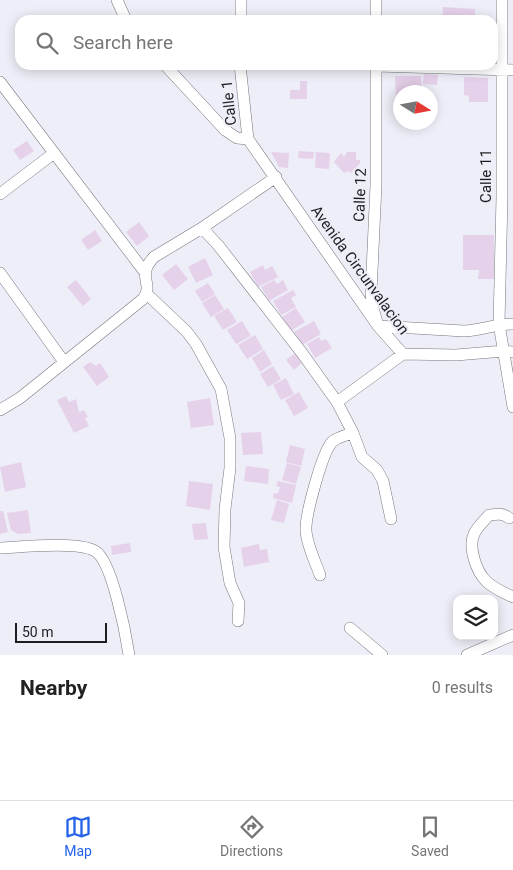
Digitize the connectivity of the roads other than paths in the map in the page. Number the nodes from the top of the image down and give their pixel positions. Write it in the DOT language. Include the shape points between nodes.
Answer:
graph roads {
  1 [pos="117,0"];
  2 [pos="241,0"];
  3 [pos="376,0"];
  4 [pos="502,0"];
  5 [pos="124,15"];
  6 [pos="241,15"];
  7 [pos="376,15"];
  8 [pos="170,70"];
  9 [pos="241,70"];
  10 [pos="376,70"];
  11 [pos="507,70"];
  12 [pos="0,82"];
  13 [pos="248,139"];
  14 [pos="54,153"];
  15 [pos="276,177"];
  16 [pos="0,194"];
  17 [pos="507,197"];
  18 [pos="202,228"];
  19 [pos="144,271"];
  20 [pos="0,273"];
  21 [pos="146,294"];
  22 [pos="499,324"];
  23 [pos="513,324"];
  24 [pos="378,326"];
  25 [pos="508,351"];
  26 [pos="403,354"];
  27 [pos="64,362"];
  28 [pos="337,402"];
  29 [pos="513,407"];
  30 [pos="0,410"];
  31 [pos="353,433"];
  32 [pos="509,518"];
  33 [pos="391,519"];
  34 [pos="0,548"];
  35 [pos="320,575"];
  36 [pos="513,598"];
  37 [pos="238,621"];
  38 [pos="350,628"];
  39 [pos="513,635"];
  40 [pos="129,655"];
  41 [pos="382,655"];
  42 [pos="467,655"];
  1 -- 5 [label="street"];
  2 -- 6 [label="street"];
  3 -- 7 [label="street"];
  4 -- 11 [label="street, Calle 11"];
  8 -- 13 [label="street" via="225,130 237,138"];
  9 -- 13 [label="street, Calle 1"];
  10 -- 24 [label="street, Calle 12" via="376,185 371,293"];
  11 -- 17 [label="street, Calle 11"];
  12 -- 14 [label="street"];
  13 -- 15 [label="street, Avenida Circunvalacion"];
  14 -- 16 [label="street"];
  14 -- 19 [label="street"];
  15 -- 18 [label="street"];
  15 -- 24 [label="street, Avenida Circunvalacion"];
  17 -- 22 [label="street, Calle 11"];
  18 -- 19 [label="street" via="154,257"];
  18 -- 28 [label="street"];
  19 -- 21 [label="street"];
  20 -- 27 [label="street"];
  21 -- 27 [label="street"];
  21 -- 37 [label="street" via="187,332 220,388 230,438 224,546 230,582 239,603"];
  22 -- 23 [label="street"];
  22 -- 24 [label="street" via="464,331"];
  22 -- 25 [label="street, Calle 11"];
  24 -- 26 [label="street, Avenida Circunvalacion"];
  25 -- 26 [label="street, Avenida Circunvalacion"];
  25 -- 29 [label="street, Calle 11"];
  26 -- 28 [label="street"];
  27 -- 30 [label="street"];
  28 -- 31 [label="street"];
  31 -- 33 [label="street" via="362,457 377,470 383,481"];
  31 -- 35 [label="street" via="332,441 320,462 306,530"];
  32 -- 36 [label="street" via="489,515 474,532 471,542 476,563 485,580"];
  34 -- 40 [label="street" via="48,545 97,551 111,577"];
  38 -- 41 [label="street"];
  39 -- 42 [label="street"];
}
